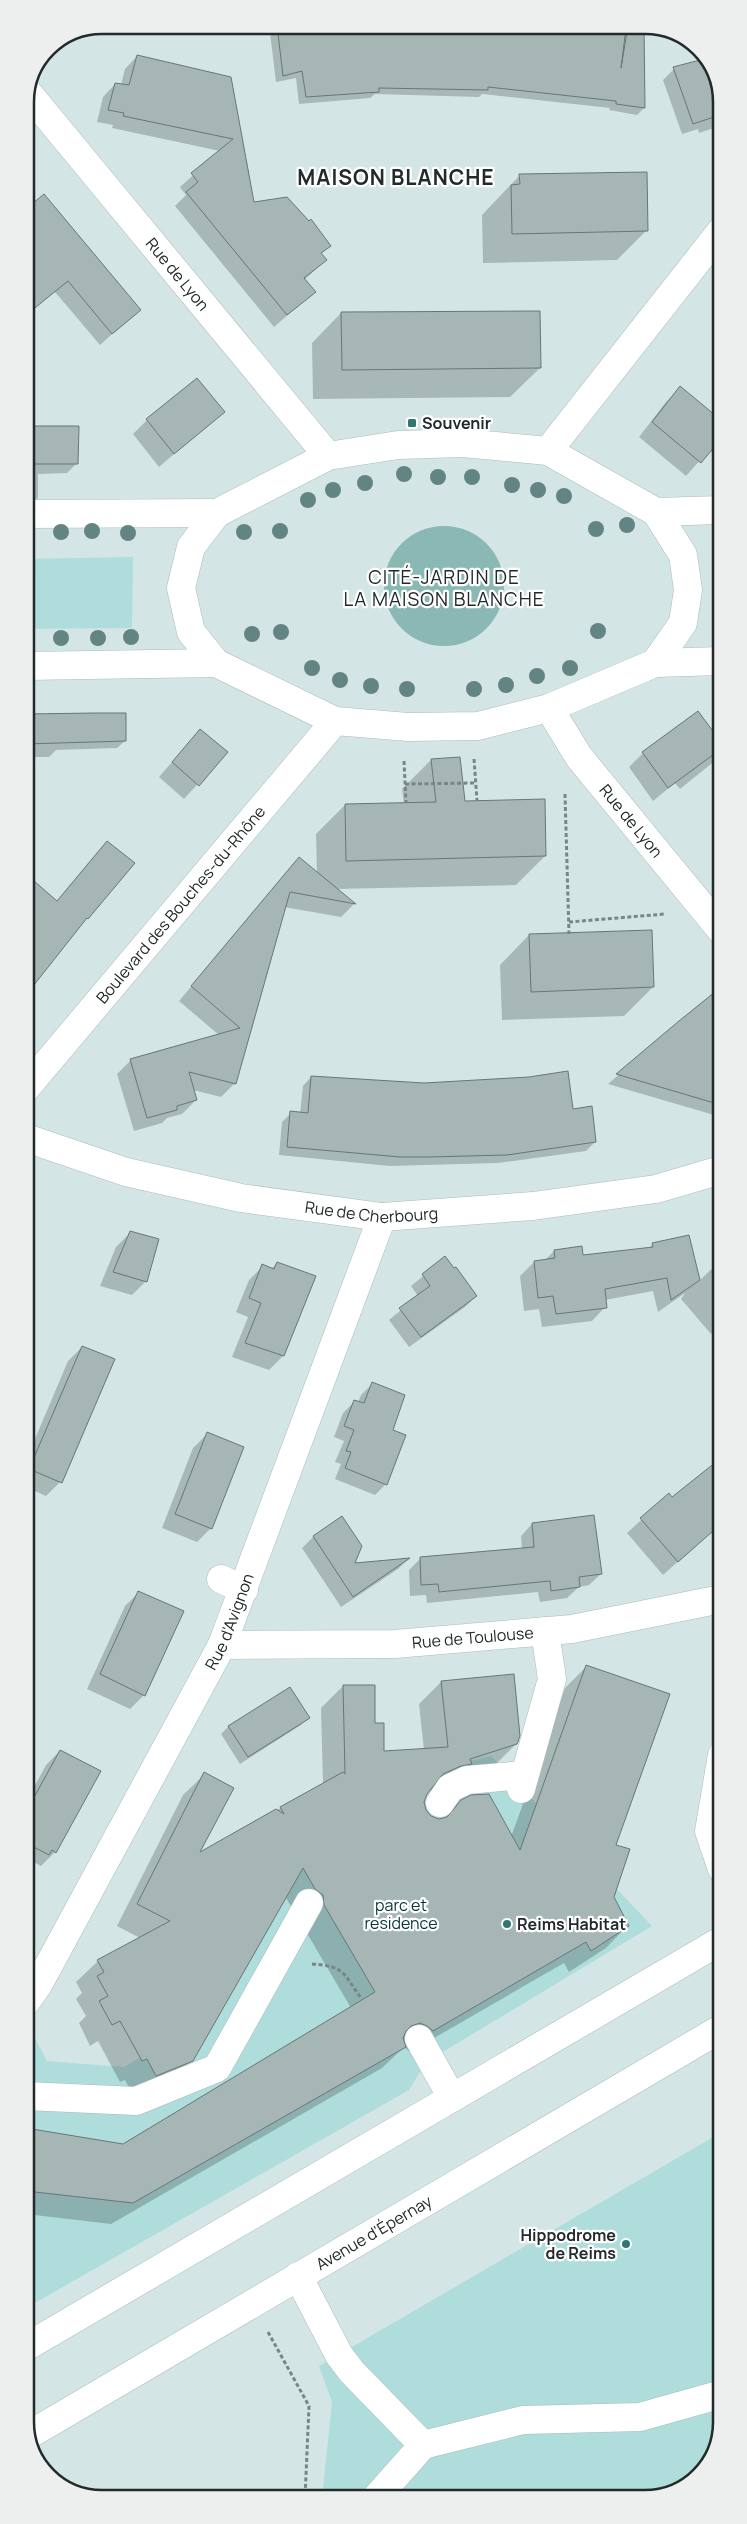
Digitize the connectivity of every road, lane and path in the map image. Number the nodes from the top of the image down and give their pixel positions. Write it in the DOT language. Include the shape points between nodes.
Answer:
graph roads {
  1 [pos="34,100"];
  2 [pos="713,240"];
  3 [pos="548,451"];
  4 [pos="328,456"];
  5 [pos="713,510"];
  6 [pos="656,512"];
  7 [pos="218,513"];
  8 [pos="34,514"];
  9 [pos="713,661"];
  10 [pos="655,663"];
  11 [pos="216,664"];
  12 [pos="34,666"];
  13 [pos="549,708"];
  14 [pos="335,721"];
  15 [pos="402,726"];
  16 [pos="473,726"];
  17 [pos="584,764"];
  18 [pos="476,782"];
  19 [pos="405,784"];
  20 [pos="477,801"];
  21 [pos="406,802"];
  22 [pos="691,893"];
  23 [pos="713,920"];
  24 [pos="569,922"];
  25 [pos="569,934"];
  26 [pos="34,1078"];
  27 [pos="34,1141"];
  28 [pos="713,1172"];
  29 [pos="382,1217"];
  30 [pos="713,1601"];
  31 [pos="544,1631"];
  32 [pos="222,1645"];
  33 [pos="440,1802"];
  34 [pos="713,1808"];
  35 [pos="713,1843"];
  36 [pos="309,1903"];
  37 [pos="713,1945"];
  38 [pos="282,1950"];
  39 [pos="34,1990"];
  40 [pos="362,1999"];
  41 [pos="713,2033"];
  42 [pos="419,2039"];
  43 [pos="34,2096"];
  44 [pos="452,2098"];
  45 [pos="298,2276"];
  46 [pos="253,2303"];
  47 [pos="34,2342"];
  48 [pos="713,2397"];
  49 [pos="35,2431"];
  50 [pos="423,2445"];
  51 [pos="305,2490"];
  52 [pos="383,2490"];
  1 -- 4 [label="street, Rue de Lyon"];
  2 -- 3 [label="street"];
  3 -- 4 [label="street" via="463,443 398,445"];
  3 -- 6 [label="street"];
  4 -- 7 [label="street"];
  5 -- 6 [label="street"];
  6 -- 10 [label="street" via="683,554 688,590 683,623"];
  7 -- 8 [label="street"];
  7 -- 11 [label="street" via="191,547 181,588 191,632"];
  9 -- 10 [label="street"];
  10 -- 13 [label="street"];
  11 -- 12 [label="street"];
  11 -- 14 [label="street"];
  13 -- 16 [label="street"];
  13 -- 17 [label="street, Rue de Lyon"];
  14 -- 15 [label="street"];
  14 -- 26 [label="street, Boulevard des Bouches-du-Rhône"];
  15 -- 16 [label="street"];
  15 -- 19 [label="path"];
  16 -- 18 [label="path"];
  17 -- 22 [label="street, Rue de Lyon"];
  17 -- 24 [label="path" via="565,793"];
  18 -- 19 [label="path"];
  18 -- 20 [label="path"];
  19 -- 21 [label="path"];
  22 -- 23 [label="street, Rue de Lyon"];
  22 -- 24 [label="path" via="666,914"];
  24 -- 25 [label="path"];
  27 -- 29 [label="street, Rue de Cherbourg" via="126,1172 242,1198"];
  28 -- 29 [label="street, Rue de Cherbourg" via="656,1190 533,1206"];
  29 -- 32 [label="street, Rue d'Avignon" via="232,1584"];
  30 -- 31 [label="street, Rue de Toulouse" via="572,1629"];
  31 -- 32 [label="street, Rue de Toulouse" via="395,1644"];
  31 -- 33 [label="street" via="552,1678 522,1782 468,1780 450,1788"];
  32 -- 39 [label="street, Rue d'Avignon"];
  34 -- 35 [label="street" via="709,1831"];
  36 -- 38 [label="street"];
  37 -- 44 [label="street"];
  38 -- 40 [label="path" via="300,1963 324,1965 346,1973"];
  38 -- 43 [label="street" via="218,2068 136,2101"];
  41 -- 45 [label="street, Avenue d'Épernay"];
  42 -- 44 [label="street"];
  44 -- 47 [label="street"];
  45 -- 46 [label="street, Avenue d'Épernay"];
  45 -- 50 [label="street" via="339,2355"];
  46 -- 49 [label="street, Avenue d'Épernay"];
  46 -- 51 [label="path" via="309,2406"];
  48 -- 50 [label="street" via="640,2417 523,2420"];
  50 -- 52 [label="street"];
}
